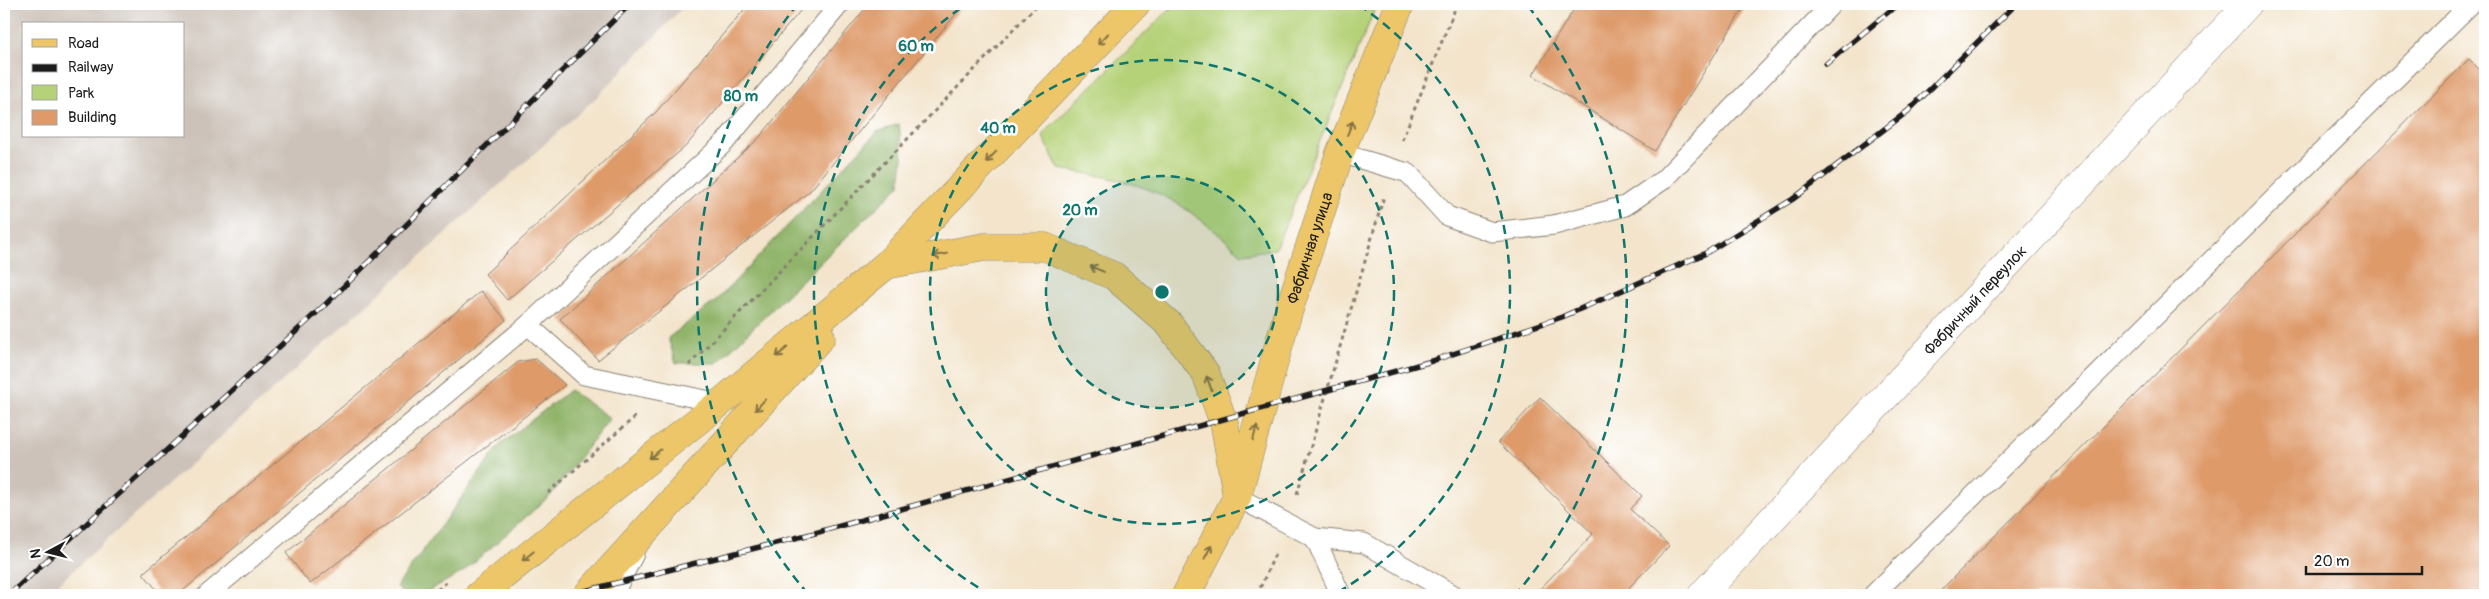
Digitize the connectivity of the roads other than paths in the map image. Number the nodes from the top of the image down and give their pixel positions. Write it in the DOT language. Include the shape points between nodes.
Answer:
graph roads {
  1 [pos="840,4"];
  2 [pos="1136,4"];
  3 [pos="1400,4"];
  4 [pos="2248,4"];
  5 [pos="2472,4"];
  6 [pos="1831,5"];
  7 [pos="1340,153"];
  8 [pos="886,265"];
  9 [pos="528,325"];
  10 [pos="720,403"];
  11 [pos="1238,497"];
  12 [pos="647,529"];
  13 [pos="1315,538"];
  14 [pos="207,595"];
  15 [pos="479,595"];
  16 [pos="587,595"];
  17 [pos="613,595"];
  18 [pos="1186,595"];
  19 [pos="1341,595"];
  20 [pos="1454,595"];
  21 [pos="1702,595"];
  22 [pos="1873,595"];
  1 -- 9 [label="lane" via="725,142"];
  2 -- 8 [label="main road, one-way"];
  7 -- 3 [label="main road, Фабричная улица, one-way"];
  4 -- 21 [label="street, Фабричный переулок"];
  5 -- 22 [label="lane"];
  6 -- 7 [label="lane" via="1664,180 1625,206 1554,225 1492,232 1446,216 1408,173"];
  11 -- 7 [label="main road, Фабричная улица, one-way" via="1286,319"];
  8 -- 10 [label="main road, one-way"];
  11 -- 8 [label="main road, one-way" via="1225,426 1206,374 1169,324 1114,276 1045,247 984,247"];
  8 -- 12 [label="main road, one-way"];
  9 -- 10 [label="lane" via="584,375"];
  9 -- 14 [label="lane"];
  10 -- 15 [label="main road, one-way"];
  11 -- 13 [label="lane"];
  18 -- 11 [label="main road, Фабричная улица, one-way"];
  12 -- 16 [label="main road"];
  12 -- 17 [label="lane"];
  13 -- 19 [label="lane"];
  13 -- 20 [label="lane" via="1364,543"];
}
